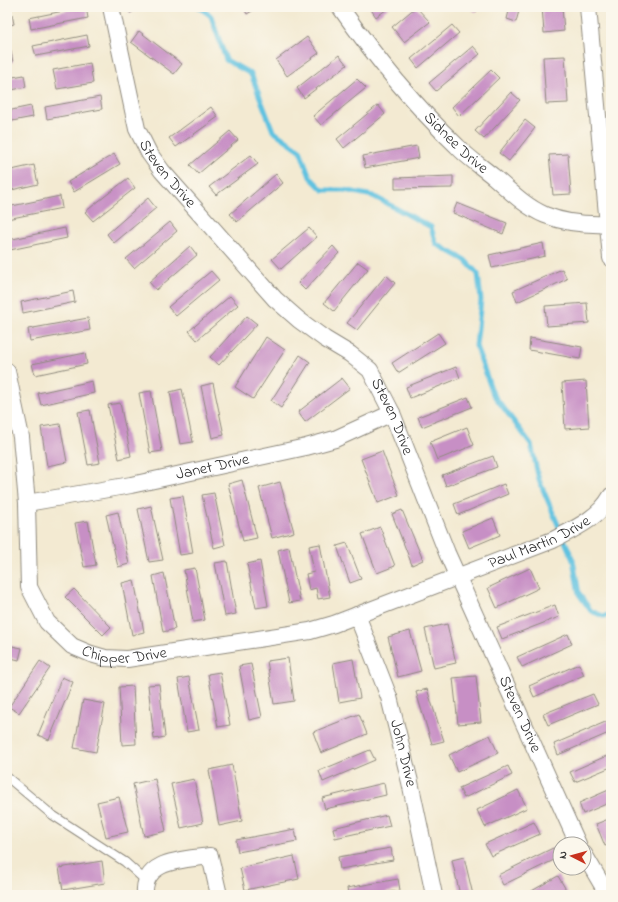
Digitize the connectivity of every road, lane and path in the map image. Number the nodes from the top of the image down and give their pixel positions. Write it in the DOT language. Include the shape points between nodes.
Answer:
graph roads {
  1 [pos="111,7"];
  2 [pos="340,7"];
  3 [pos="588,7"];
  4 [pos="608,224"];
  5 [pos="611,258"];
  6 [pos="7,371"];
  7 [pos="392,413"];
  8 [pos="610,502"];
  9 [pos="27,503"];
  10 [pos="458,577"];
  11 [pos="357,615"];
  12 [pos="7,777"];
  13 [pos="574,836"];
  14 [pos="592,868"];
  15 [pos="146,888"];
  16 [pos="218,895"];
  17 [pos="434,895"];
  18 [pos="608,895"];
  1 -- 7 [label="street, Steven Drive" via="137,129 162,170 275,299 299,320 370,370"];
  2 -- 4 [label="street, Sidnee Drive" via="369,48 415,103 458,147 511,193 556,219"];
  3 -- 4 [label="street"];
  4 -- 5 [label="street"];
  6 -- 9 [label="street, Chipper Drive" via="20,438"];
  7 -- 9 [label="street, Janet Drive" via="334,439 306,447"];
  7 -- 10 [label="street, Steven Drive"];
  8 -- 10 [label="street, Paul Martin Drive" via="578,527 553,540"];
  9 -- 11 [label="street, Chipper Drive" via="29,587 47,622 72,646 91,654 112,659 144,658 174,651 310,631"];
  10 -- 11 [label="street, Chipper Drive"];
  10 -- 13 [label="street, Steven Drive"];
  11 -- 17 [label="street, John Drive" via="389,697"];
  12 -- 15 [label="lane" via="51,814 124,862"];
  14 -- 18 [label="street"];
  15 -- 16 [label="street" via="150,872 158,866 210,856"];
}
